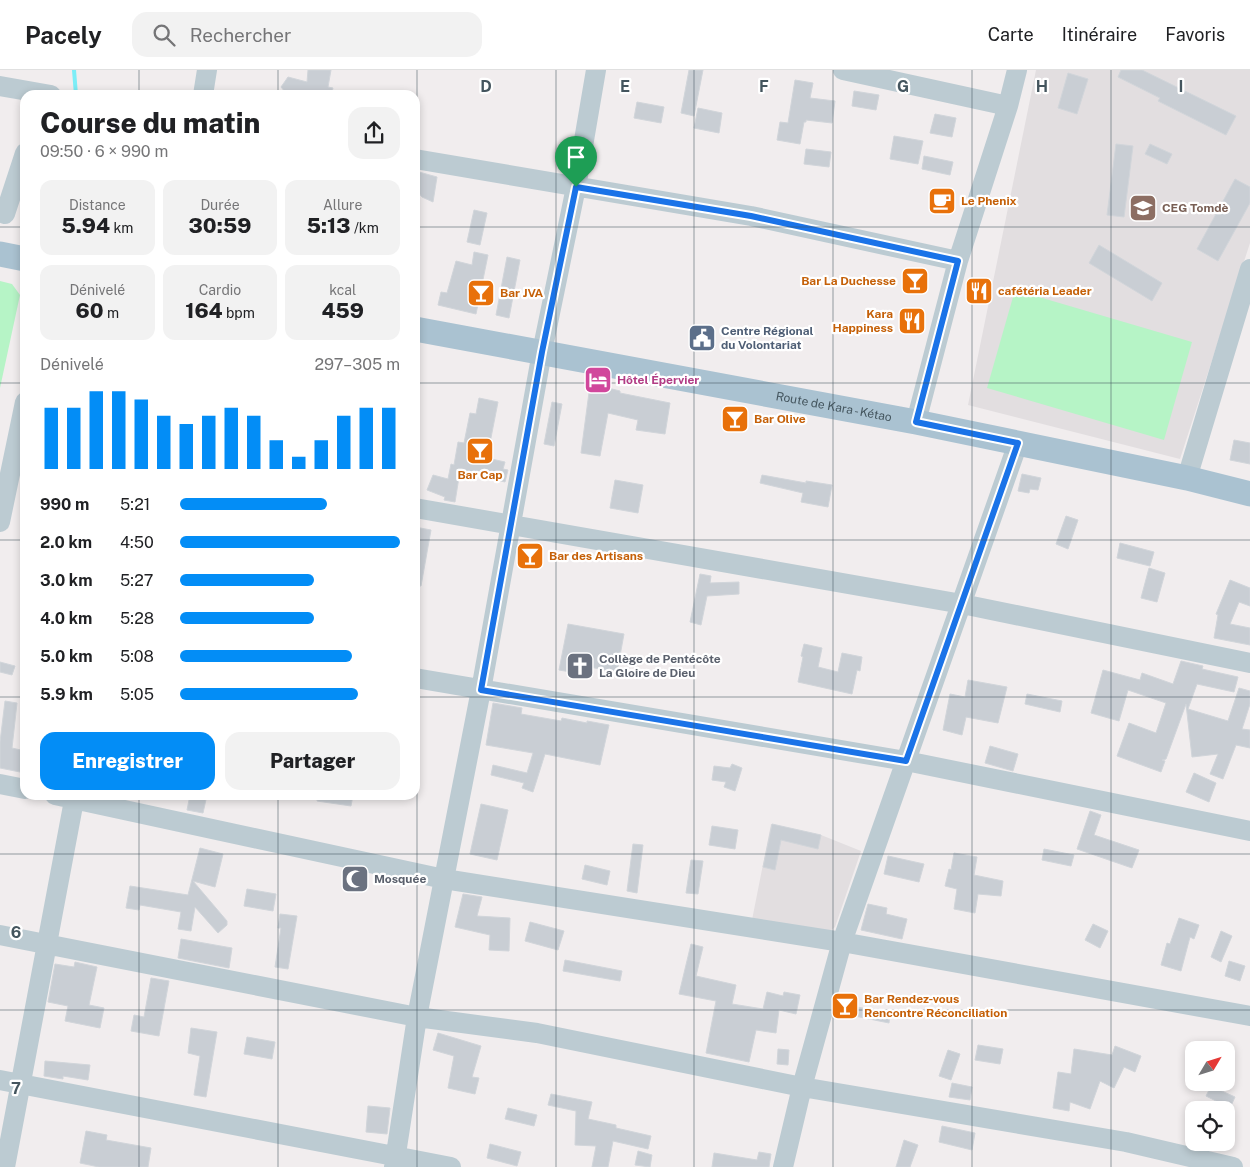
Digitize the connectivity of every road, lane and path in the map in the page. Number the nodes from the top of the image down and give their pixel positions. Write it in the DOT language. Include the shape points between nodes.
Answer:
graph roads {
  1 [pos="207,70"];
  2 [pos="596,70"];
  3 [pos="843,70"];
  4 [pos="1017,70"];
  5 [pos="0,86"];
  6 [pos="22,90"];
  7 [pos="203,90"];
  8 [pos="1008,106"];
  9 [pos="420,160"];
  10 [pos="20,169"];
  11 [pos="576,187"];
  12 [pos="5,214"];
  13 [pos="0,254"];
  14 [pos="20,258"];
  15 [pos="958,261"];
  16 [pos="1250,269"];
  17 [pos="1242,324"];
  18 [pos="420,330"];
  19 [pos="542,352"];
  20 [pos="916,422"];
  21 [pos="1018,443"];
  22 [pos="19,463"];
  23 [pos="1187,478"];
  24 [pos="1250,494"];
  25 [pos="420,509"];
  26 [pos="0,522"];
  27 [pos="511,526"];
  28 [pos="962,604"];
  29 [pos="1250,663"];
  30 [pos="420,679"];
  31 [pos="481,690"];
  32 [pos="906,761"];
  33 [pos="0,784"];
  34 [pos="20,788"];
  35 [pos="67,800"];
  36 [pos="86,800"];
  37 [pos="1250,831"];
  38 [pos="444,879"];
  39 [pos="0,935"];
  40 [pos="842,942"];
  41 [pos="47,944"];
  42 [pos="1250,1016"];
  43 [pos="417,1017"];
  44 [pos="0,1080"];
  45 [pos="20,1084"];
  46 [pos="802,1087"];
  47 [pos="395,1161"];
  48 [pos="5,1167"];
  49 [pos="451,1167"];
  50 [pos="783,1167"];
  51 [pos="1233,1167"];
  1 -- 7 [label="street"];
  2 -- 11 [label="street"];
  3 -- 8 [label="street"];
  4 -- 8 [label="street"];
  5 -- 6 [label="street"];
  8 -- 15 [label="street"];
  9 -- 11 [label="street"];
  10 -- 12 [label="street"];
  11 -- 15 [label="street" via="751,216"];
  11 -- 19 [label="street"];
  13 -- 14 [label="main road"];
  15 -- 20 [label="street"];
  16 -- 17 [label="street"];
  17 -- 23 [label="street"];
  18 -- 19 [label="main road, Route de Kara - Kétao"];
  19 -- 20 [label="main road, Route de Kara - Kétao"];
  19 -- 27 [label="street"];
  20 -- 21 [label="main road, Route de Kara - Kétao"];
  21 -- 23 [label="main road, Route de Kara - Kétao"];
  21 -- 28 [label="street"];
  22 -- 26 [label="street"];
  23 -- 24 [label="main road, Route de Kara - Kétao"];
  25 -- 27 [label="street"];
  27 -- 28 [label="street"];
  27 -- 31 [label="street"];
  28 -- 29 [label="street"];
  28 -- 32 [label="street"];
  30 -- 31 [label="street"];
  31 -- 32 [label="street"];
  31 -- 38 [label="street"];
  32 -- 37 [label="street"];
  32 -- 40 [label="street"];
  33 -- 34 [label="street"];
  35 -- 41 [label="street"];
  36 -- 38 [label="street"];
  38 -- 40 [label="street"];
  38 -- 43 [label="street"];
  39 -- 41 [label="street"];
  40 -- 42 [label="street"];
  40 -- 46 [label="street"];
  41 -- 43 [label="street"];
  41 -- 45 [label="street"];
  43 -- 46 [label="street" via="537,1033"];
  43 -- 47 [label="street"];
  44 -- 45 [label="street"];
  45 -- 47 [label="street"];
  45 -- 48 [label="street"];
  46 -- 50 [label="street"];
  46 -- 51 [label="street" via="1126,1142"];
  47 -- 49 [label="street"];
}
